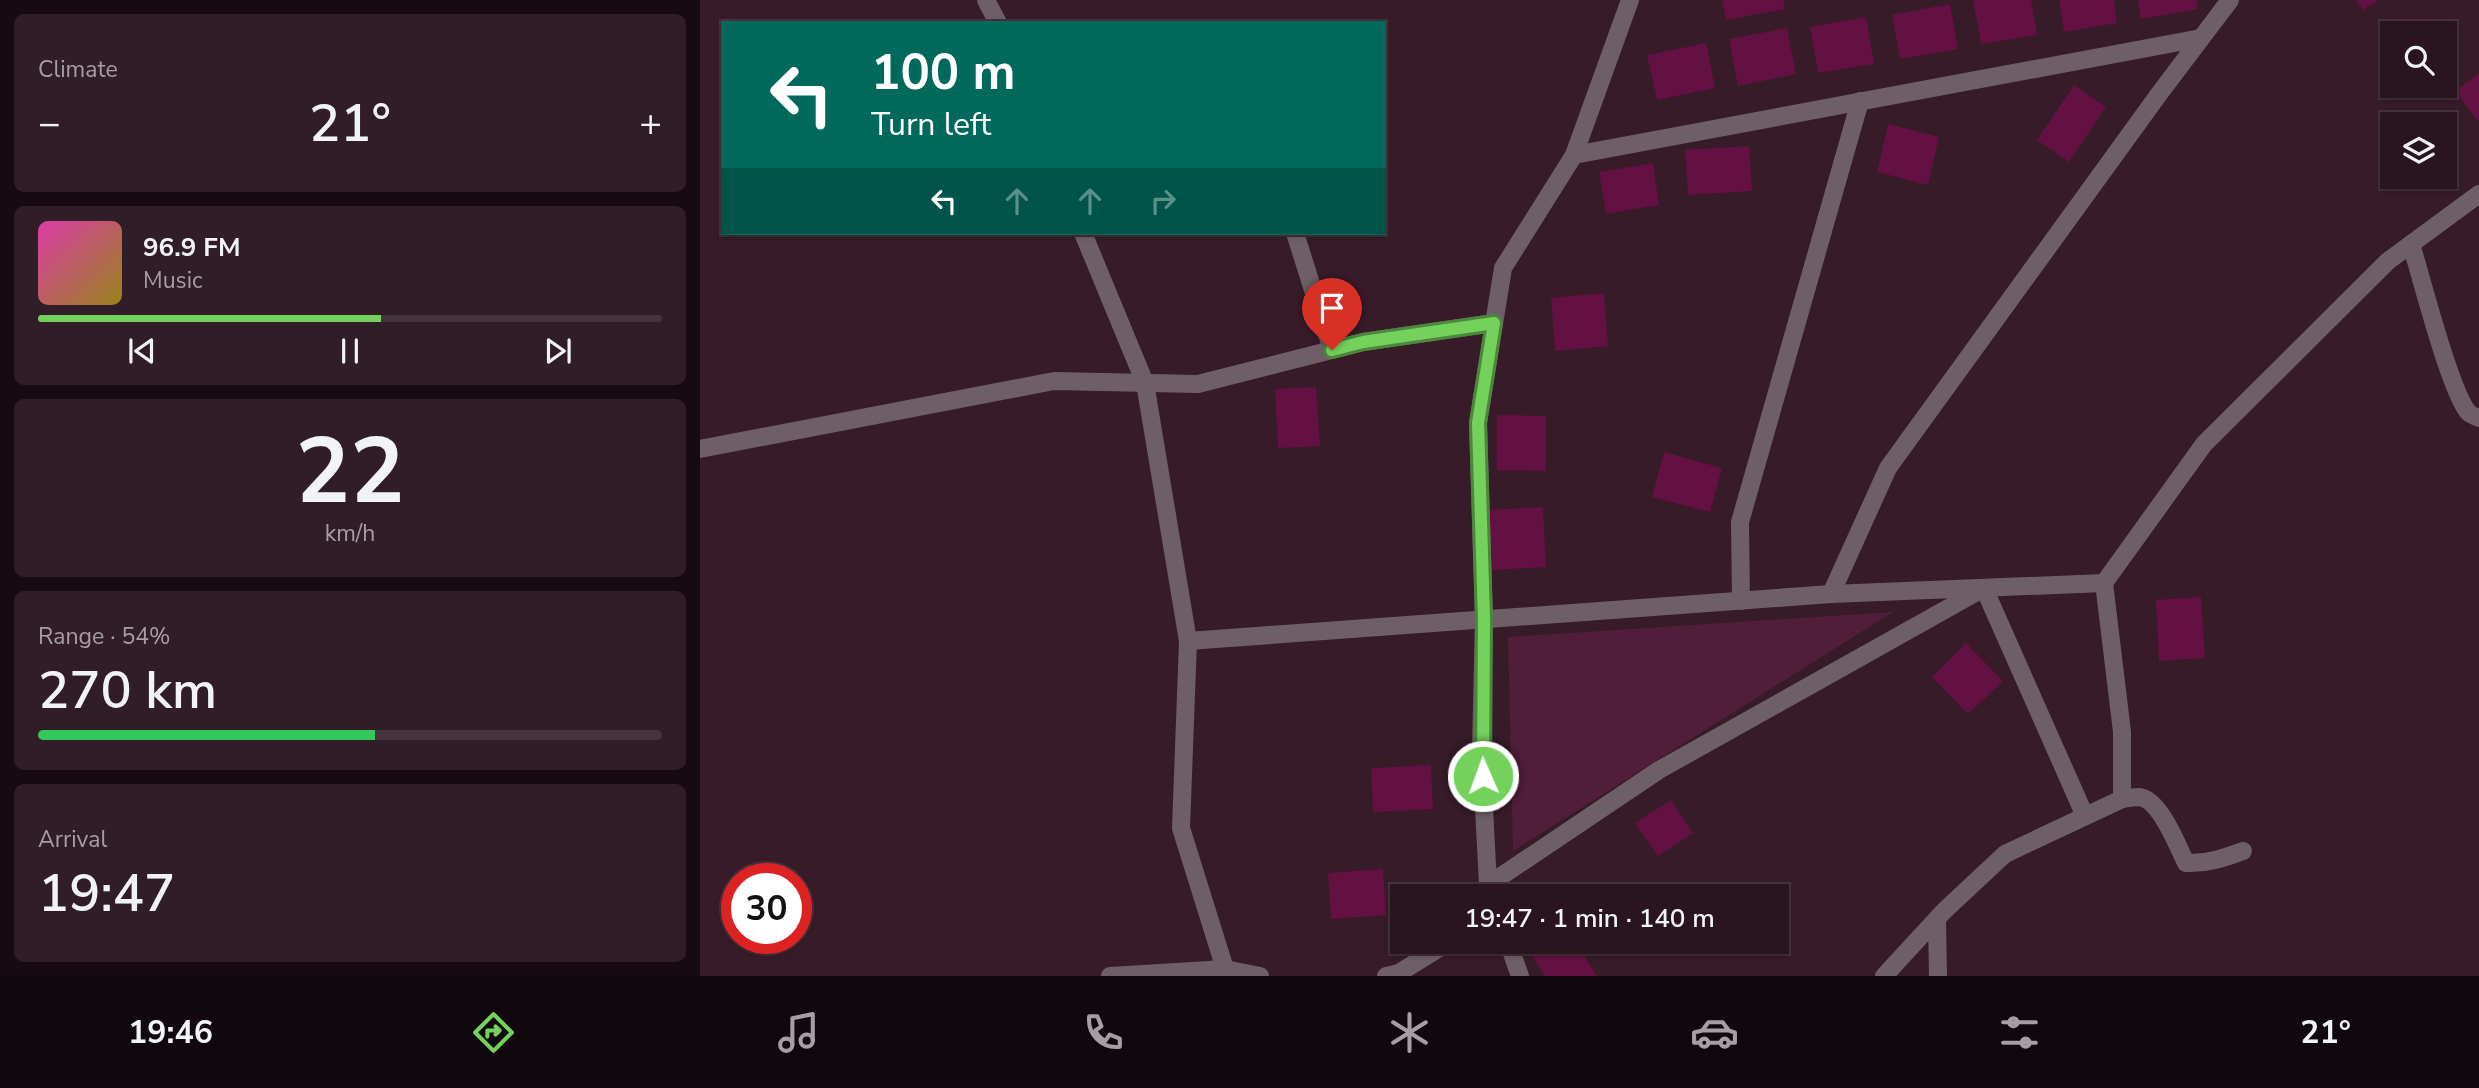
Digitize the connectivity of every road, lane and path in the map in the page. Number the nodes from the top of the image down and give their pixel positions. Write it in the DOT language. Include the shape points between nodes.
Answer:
graph roads {
  1 [pos="986,0"];
  2 [pos="1630,0"];
  3 [pos="2230,0"];
  4 [pos="997,21"];
  5 [pos="2201,38"];
  6 [pos="1860,102"];
  7 [pos="1574,155"];
  8 [pos="2479,194"];
  9 [pos="1084,235"];
  10 [pos="1296,235"];
  11 [pos="2411,244"];
  12 [pos="1494,323"];
  13 [pos="1332,350"];
  14 [pos="1145,383"];
  15 [pos="2479,418"];
  16 [pos="700,449"];
  17 [pos="2104,583"];
  18 [pos="1984,588"];
  19 [pos="1830,594"];
  20 [pos="1741,601"];
  21 [pos="1484,619"];
  22 [pos="1188,641"];
  23 [pos="2122,799"];
  24 [pos="2085,816"];
  25 [pos="2244,851"];
  26 [pos="1487,884"];
  27 [pos="1498,884"];
  28 [pos="1937,919"];
  29 [pos="1430,954"];
  30 [pos="1512,954"];
  31 [pos="1225,969"];
  32 [pos="1110,976"];
  33 [pos="1260,976"];
  34 [pos="1386,976"];
  35 [pos="1520,976"];
  36 [pos="1884,976"];
  37 [pos="1938,976"];
  1 -- 4 [label="street"];
  2 -- 7 [label="street"];
  3 -- 5 [label="street"];
  5 -- 6 [label="street"];
  5 -- 19 [label="street" via="1888,468"];
  6 -- 7 [label="street"];
  6 -- 20 [label="street" via="1740,522"];
  7 -- 12 [label="street" via="1503,268"];
  8 -- 11 [label="street"];
  9 -- 14 [label="street"];
  10 -- 13 [label="street"];
  11 -- 15 [label="street" via="2450,373 2463,404"];
  11 -- 17 [label="street" via="2388,261 2204,444"];
  12 -- 13 [label="street"];
  12 -- 21 [label="street" via="1478,423"];
  13 -- 14 [label="street" via="1198,384"];
  14 -- 16 [label="street" via="1054,382"];
  14 -- 22 [label="street"];
  17 -- 18 [label="street"];
  17 -- 23 [label="street" via="2122,732"];
  18 -- 19 [label="street"];
  18 -- 24 [label="street"];
  18 -- 27 [label="street" via="1660,769"];
  19 -- 20 [label="street"];
  20 -- 21 [label="street"];
  21 -- 22 [label="street"];
  21 -- 26 [label="street" via="1481,749"];
  22 -- 31 [label="street" via="1181,828"];
  23 -- 24 [label="street"];
  23 -- 25 [label="street" via="2139,797 2157,808 2186,863 2219,860"];
  24 -- 28 [label="street" via="2005,854"];
  28 -- 36 [label="street"];
  28 -- 37 [label="street"];
  29 -- 34 [label="street"];
  30 -- 35 [label="street"];
  31 -- 32 [label="street"];
  31 -- 33 [label="street"];
}
